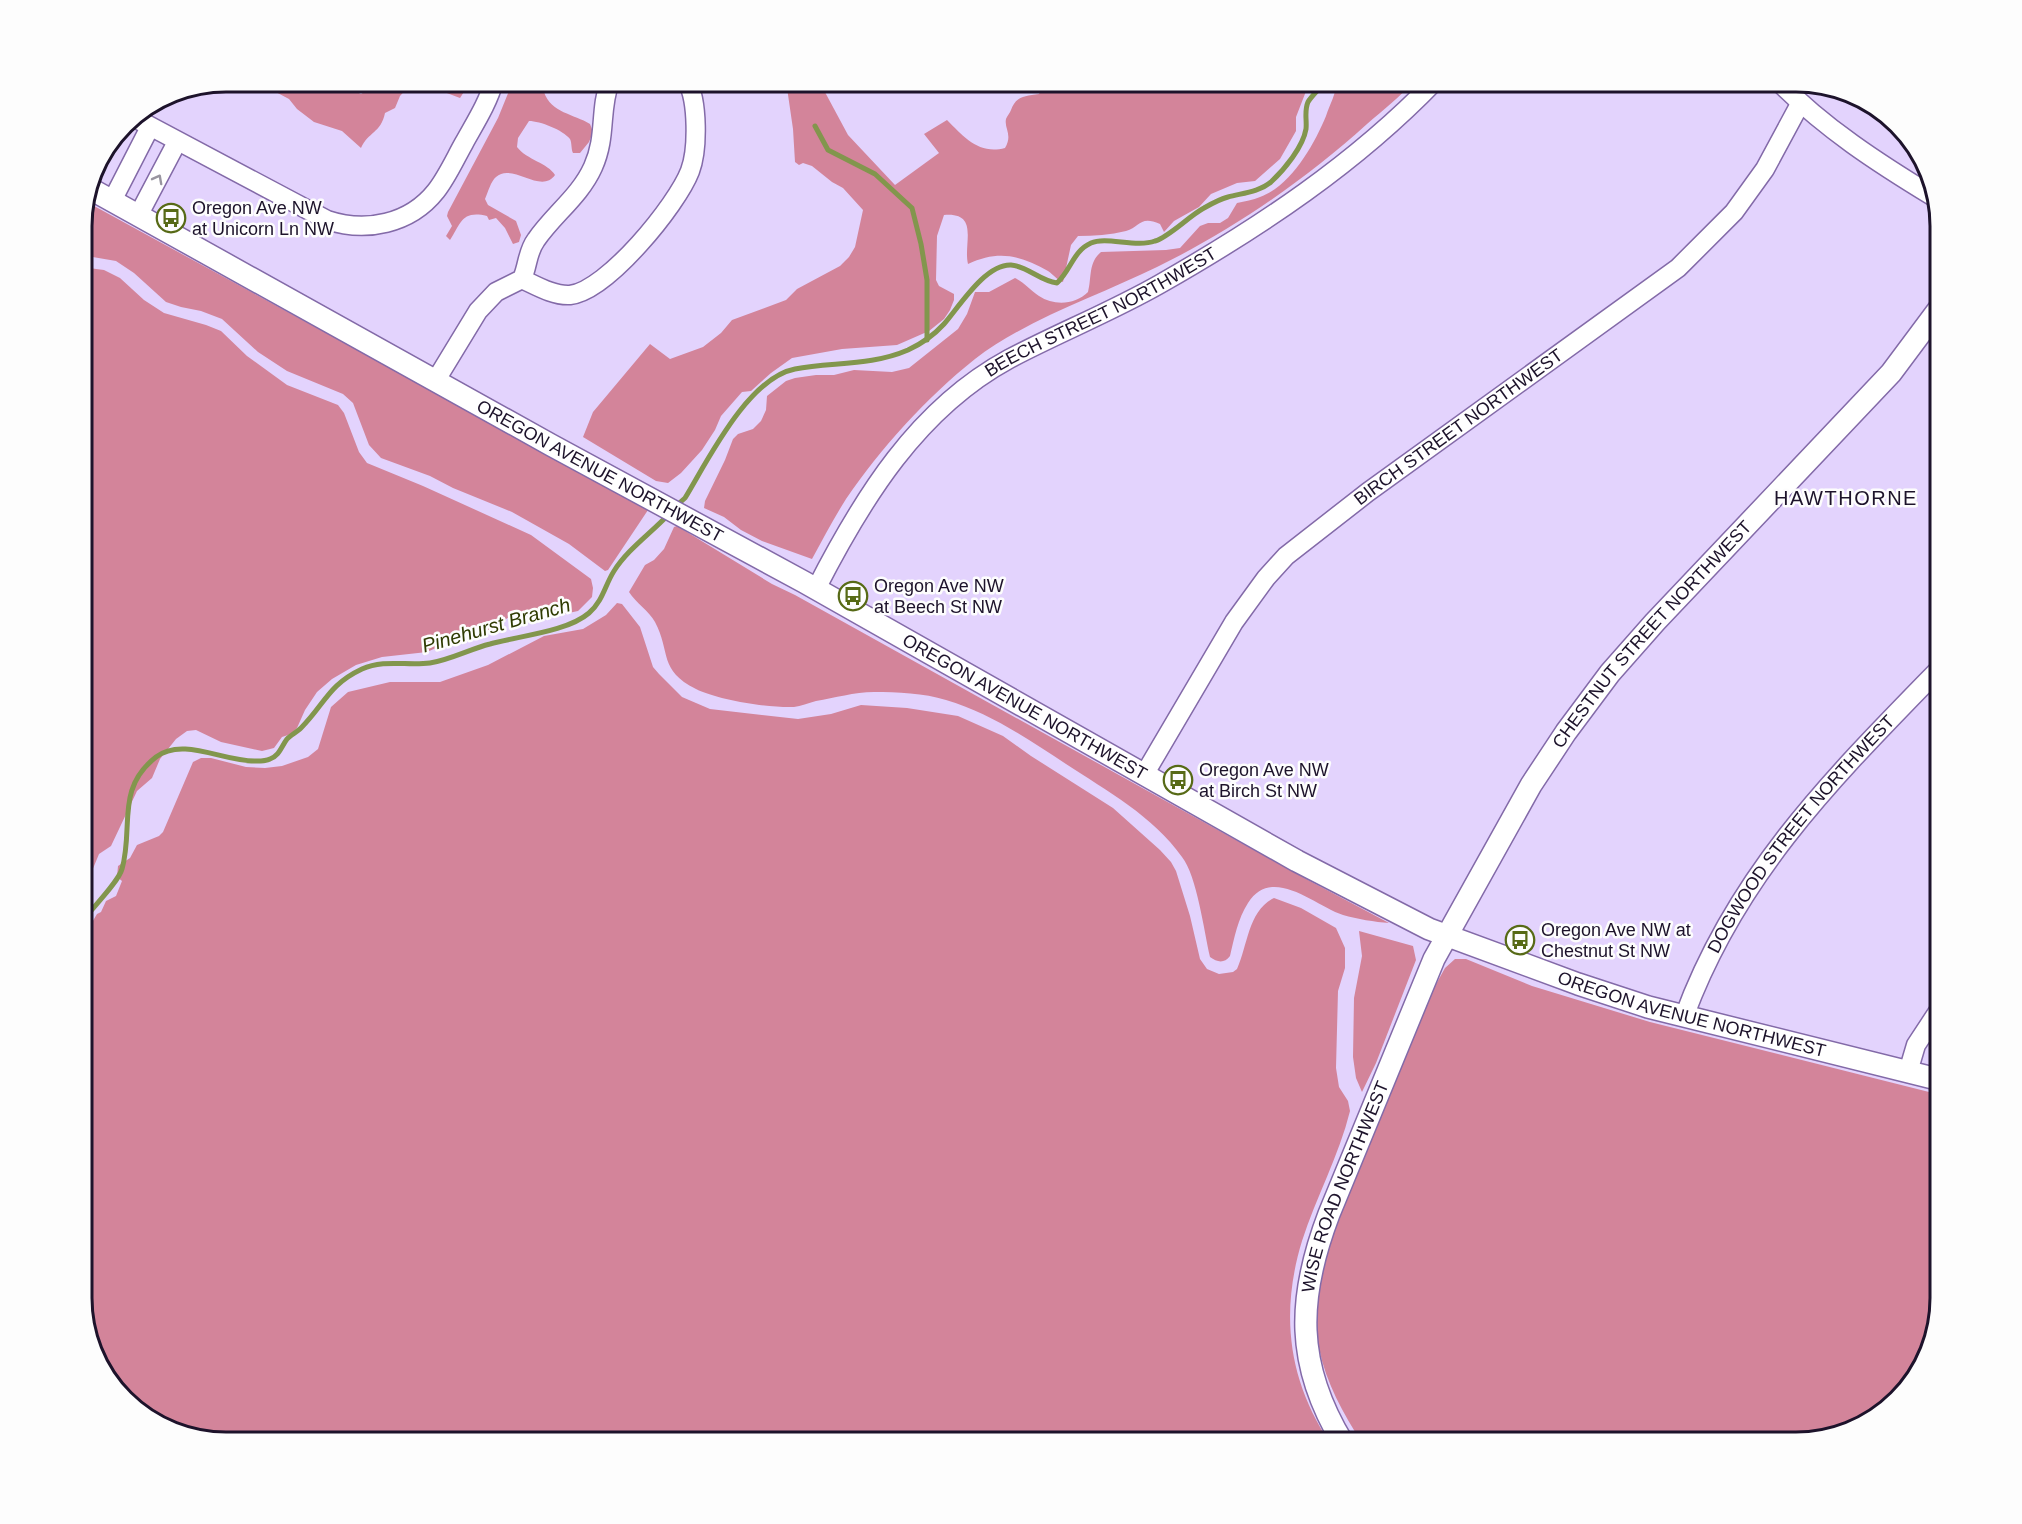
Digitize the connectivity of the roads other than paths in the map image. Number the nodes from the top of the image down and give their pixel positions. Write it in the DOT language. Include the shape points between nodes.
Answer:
graph roads {
  1 [pos="490,92"];
  2 [pos="607,92"];
  3 [pos="692,92"];
  4 [pos="1423,92"];
  5 [pos="1789,92"];
  6 [pos="1800,104"];
  7 [pos="140,122"];
  8 [pos="150,127"];
  9 [pos="177,142"];
  10 [pos="1926,191"];
  11 [pos="96,192"];
  12 [pos="112,201"];
  13 [pos="138,216"];
  14 [pos="522,279"];
  15 [pos="1930,321"];
  16 [pos="436,380"];
  17 [pos="816,589"];
  18 [pos="1930,678"];
  19 [pos="1144,775"];
  20 [pos="1447,936"];
  21 [pos="1684,1017"];
  22 [pos="1930,1024"];
  23 [pos="1908,1072"];
  24 [pos="1930,1077"];
  25 [pos="1337,1432"];
  1 -- 9 [label="street" via="436,190 405,216 379,225 353,226 327,220"];
  2 -- 14 [label="street" via="602,139 593,167 577,193 535,241"];
  3 -- 14 [label="street" via="692,164 679,193 639,246 597,283 575,294 554,292"];
  4 -- 17 [label="street, BEECH STREET NORTHWEST" via="1355,155 1276,213 1160,284 992,368 961,391 892,462 852,522"];
  5 -- 6 [label="street"];
  6 -- 10 [label="street" via="1872,159"];
  6 -- 19 [label="street, BIRCH STREET NORTHWEST" via="1765,169 1740,205 1678,268 1368,492 1286,556 1234,622"];
  7 -- 8 [label="street"];
  8 -- 9 [label="street"];
  8 -- 12 [label="street"];
  13 -- 9 [label="street, one-way"];
  11 -- 12 [label="street, OREGON AVENUE NORTHWEST"];
  12 -- 13 [label="street, OREGON AVENUE NORTHWEST"];
  13 -- 16 [label="street, OREGON AVENUE NORTHWEST"];
  14 -- 16 [label="street" via="496,292 478,310"];
  15 -- 20 [label="street, CHESTNUT STREET NORTHWEST" via="1891,373 1674,602 1595,692 1531,785"];
  16 -- 17 [label="street, OREGON AVENUE NORTHWEST"];
  17 -- 19 [label="street, OREGON AVENUE NORTHWEST"];
  18 -- 21 [label="street, DOGWOOD STREET NORTHWEST" via="1847,765 1766,862 1713,950"];
  19 -- 20 [label="street, OREGON AVENUE NORTHWEST" via="1353,891"];
  20 -- 21 [label="street, OREGON AVENUE NORTHWEST" via="1578,984"];
  20 -- 25 [label="street, WISE ROAD NORTHWEST" via="1342,1182 1312,1264 1305,1305 1307,1348 1317,1388"];
  21 -- 23 [label="street, OREGON AVENUE NORTHWEST"];
  22 -- 23 [label="street" via="1916,1046"];
  23 -- 24 [label="street, OREGON AVENUE NORTHWEST"];
}
